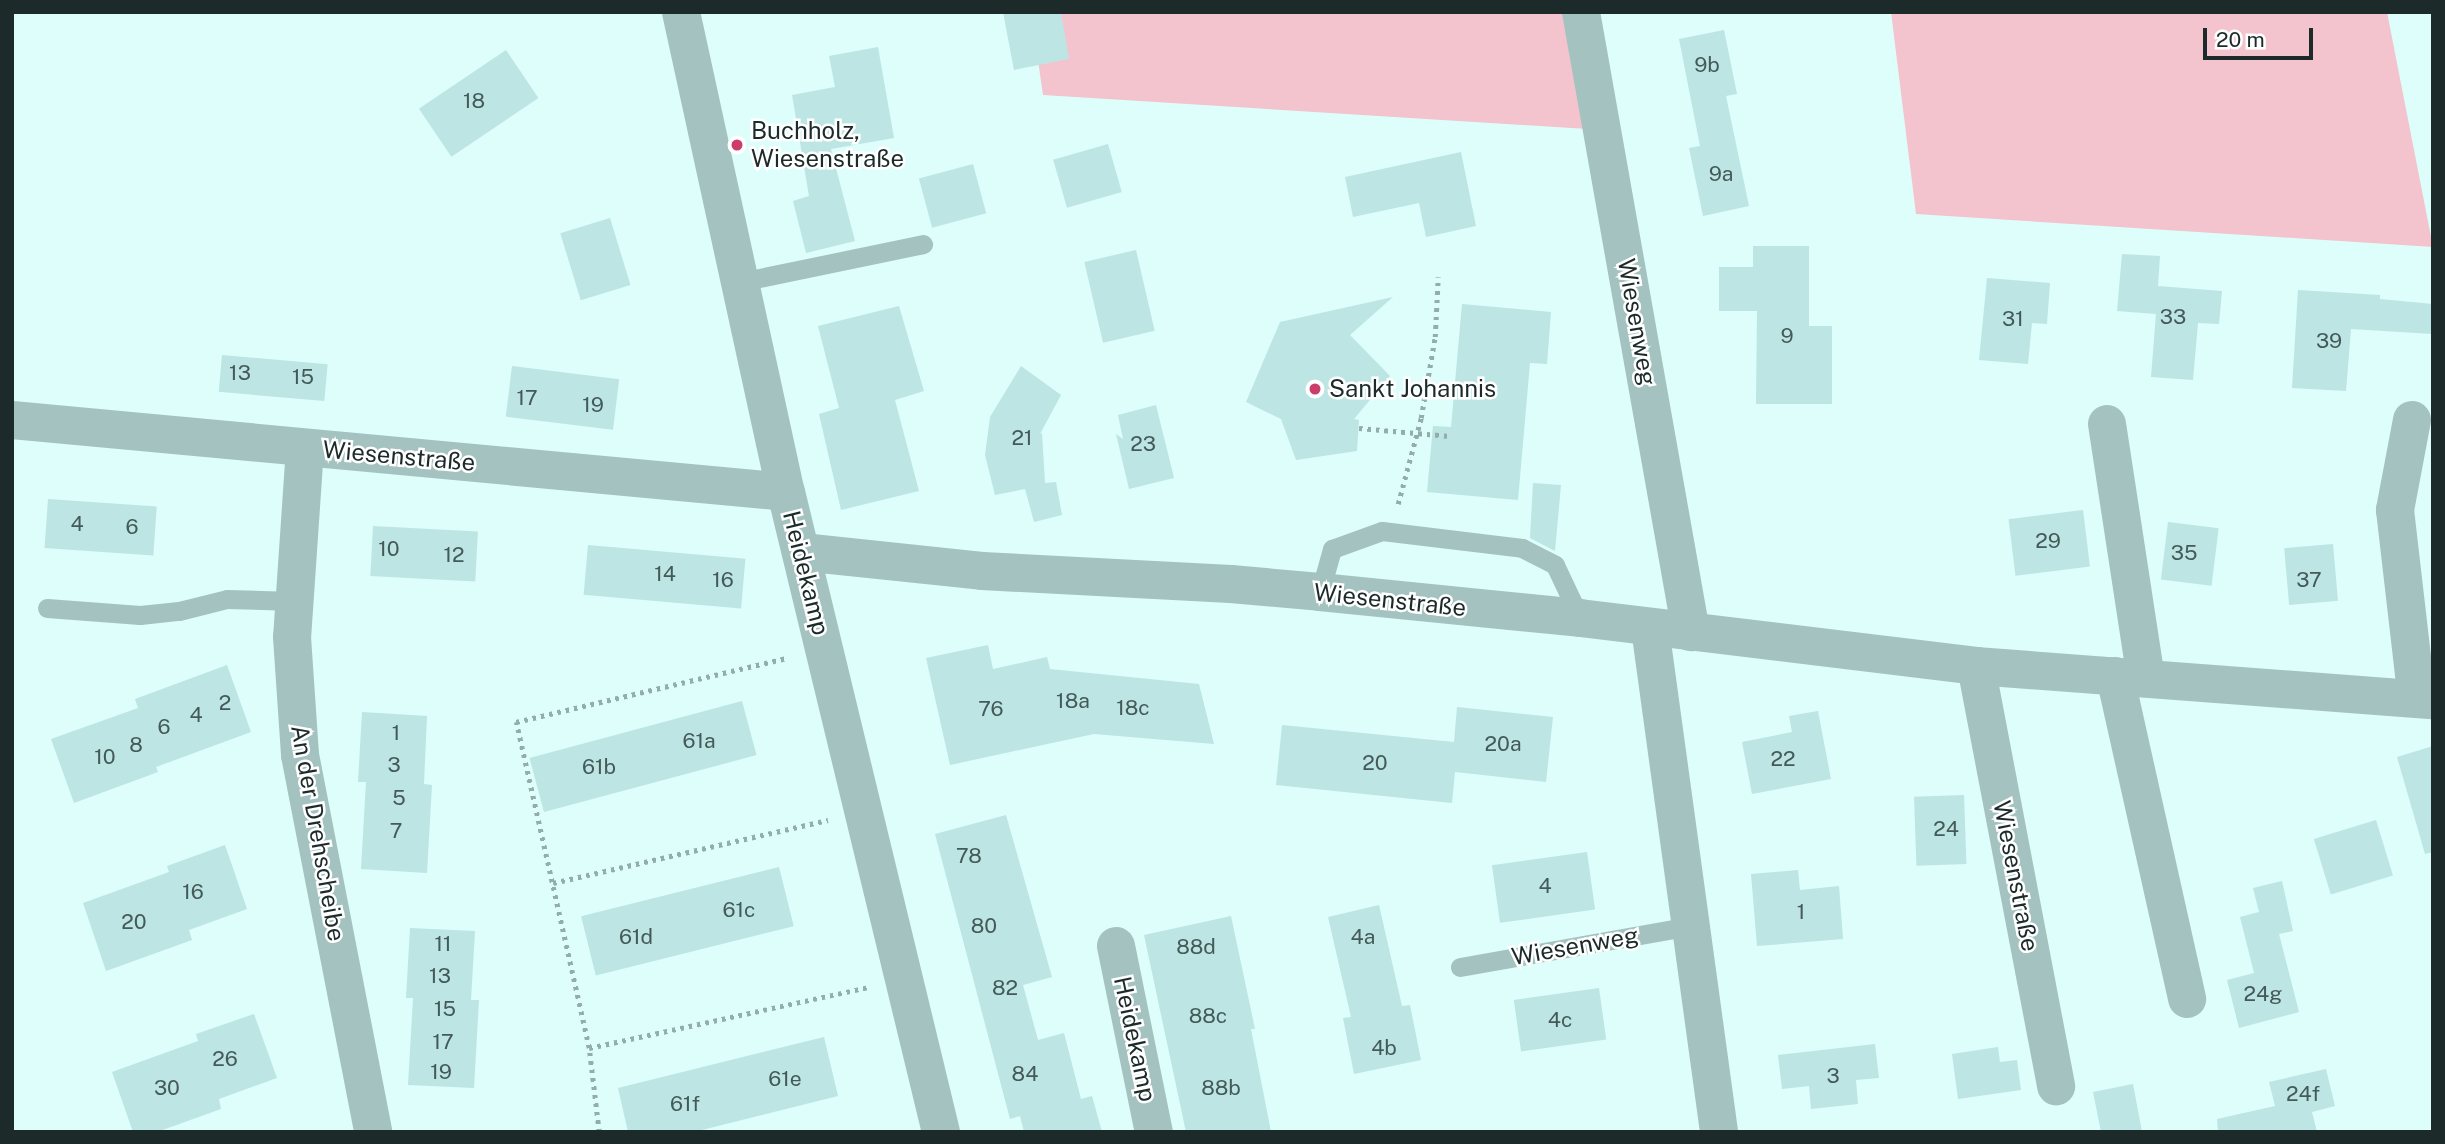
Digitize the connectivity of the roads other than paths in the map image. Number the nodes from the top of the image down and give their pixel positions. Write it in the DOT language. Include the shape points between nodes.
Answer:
graph roads {
  1 [pos="681,12"];
  2 [pos="1581,12"];
  3 [pos="923,244"];
  4 [pos="740,282"];
  5 [pos="12,420"];
  6 [pos="2413,420"];
  7 [pos="2107,424"];
  8 [pos="305,447"];
  9 [pos="786,492"];
  10 [pos="802,552"];
  11 [pos="1320,592"];
  12 [pos="294,601"];
  13 [pos="47,608"];
  14 [pos="1580,618"];
  15 [pos="1650,628"];
  16 [pos="1691,632"];
  17 [pos="1976,666"];
  18 [pos="2130,677"];
  19 [pos="2425,699"];
  20 [pos="1691,926"];
  21 [pos="1115,946"];
  22 [pos="1460,967"];
  23 [pos="2187,999"];
  24 [pos="2056,1086"];
  25 [pos="373,1132"];
  26 [pos="941,1132"];
  27 [pos="1154,1132"];
  28 [pos="1719,1132"];
  1 -- 4 [label="street, Heidekamp"];
  2 -- 16 [label="street, Wiesenweg"];
  3 -- 4 [label="lane"];
  4 -- 9 [label="street, Heidekamp"];
  5 -- 8 [label="street, Wiesenstraße"];
  6 -- 19 [label="street, Wiesenstraße" via="2395,510"];
  7 -- 18 [label="street"];
  8 -- 9 [label="street, Wiesenstraße"];
  8 -- 12 [label="street, An der Drehscheibe"];
  9 -- 10 [label="street, Heidekamp"];
  10 -- 11 [label="street, Wiesenstraße" via="982,571"];
  10 -- 26 [label="street, Heidekamp"];
  11 -- 14 [label="street, Wiesenstraße"];
  11 -- 14 [label="lane" via="1332,549 1382,531 1522,548 1555,565"];
  12 -- 13 [label="lane" via="228,599 140,615"];
  12 -- 25 [label="street, An der Drehscheibe" via="300,755"];
  14 -- 15 [label="street, Wiesenstraße"];
  15 -- 16 [label="street, Wiesenstraße"];
  15 -- 20 [label="street"];
  16 -- 17 [label="street, Wiesenstraße"];
  17 -- 18 [label="street, Wiesenstraße"];
  17 -- 24 [label="street, Wiesenstraße"];
  18 -- 19 [label="street, Wiesenstraße"];
  18 -- 23 [label="street"];
  20 -- 22 [label="lane, Wiesenweg"];
  20 -- 28 [label="street"];
  21 -- 27 [label="street, Heidekamp"];
}
